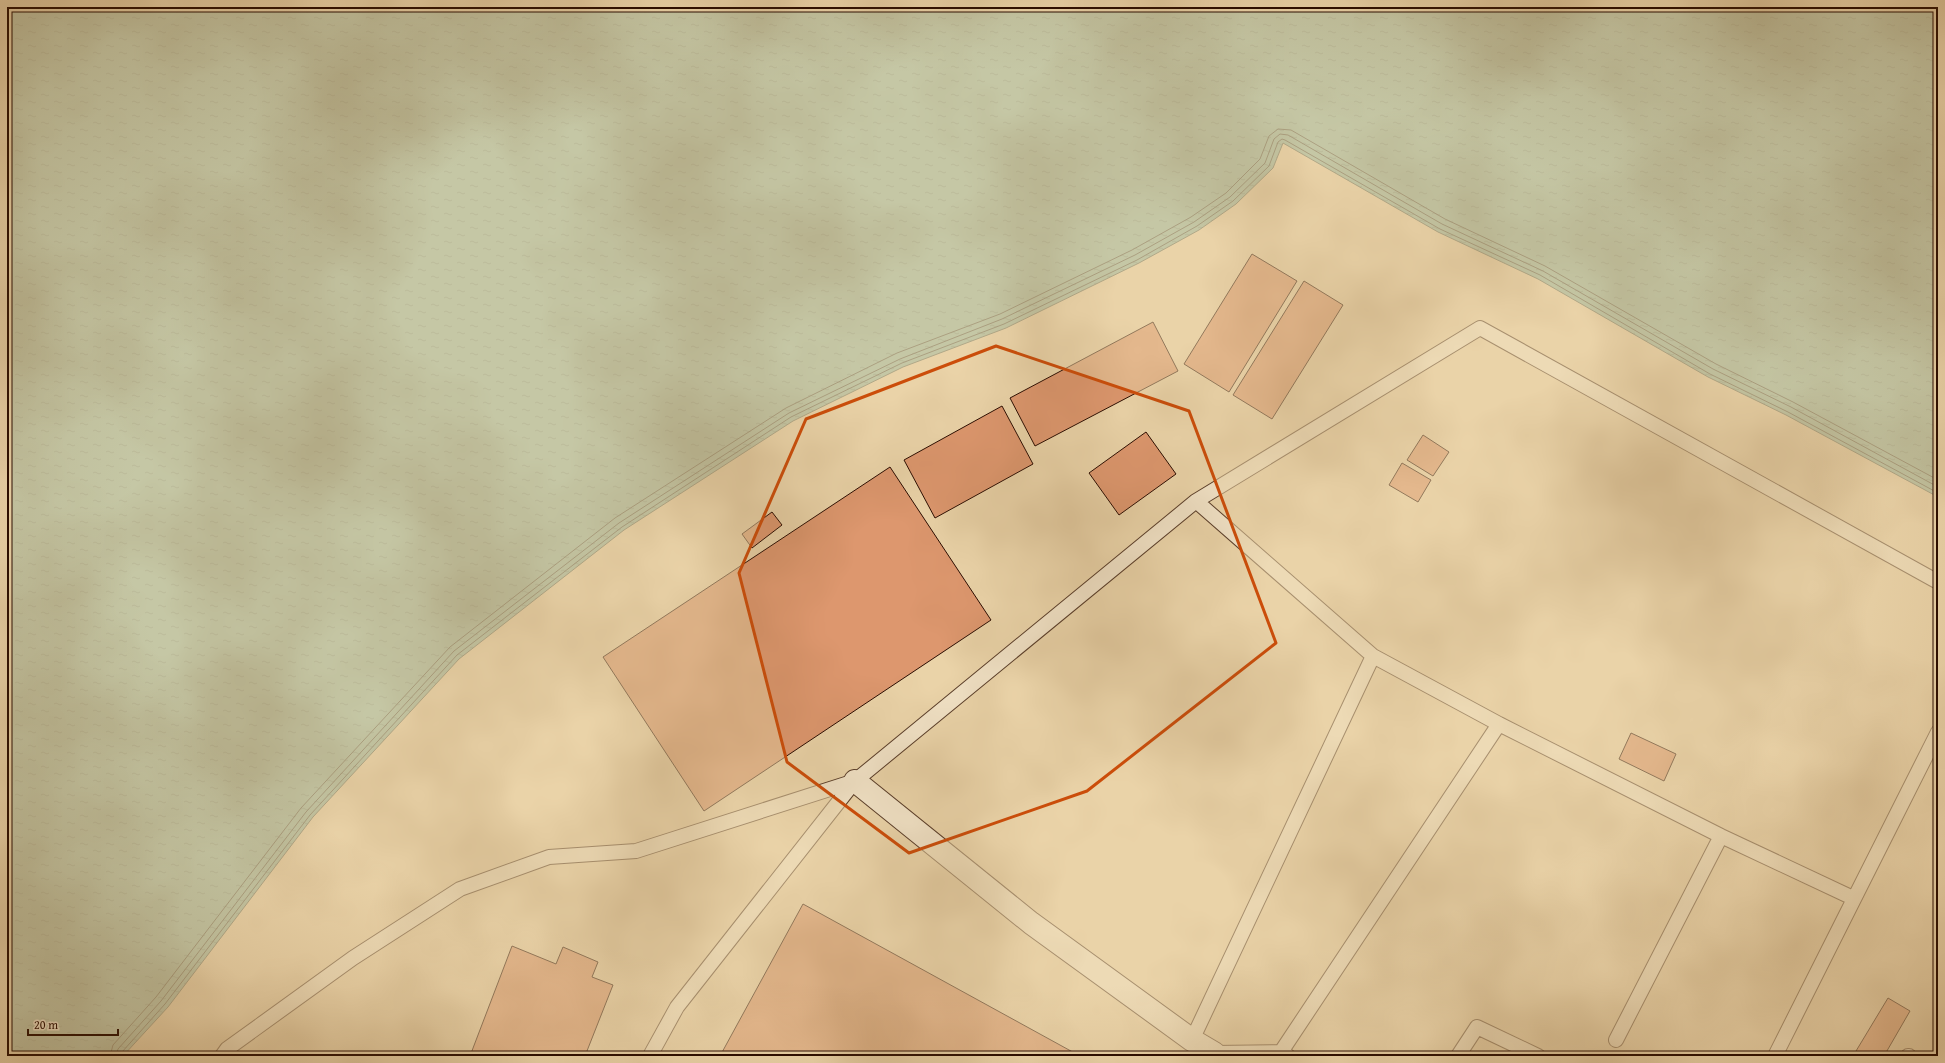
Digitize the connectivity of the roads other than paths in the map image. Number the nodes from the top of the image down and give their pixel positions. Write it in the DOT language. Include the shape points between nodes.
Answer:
graph roads {
  1 [pos="1196,501"];
  2 [pos="1938,582"];
  3 [pos="1373,656"];
  4 [pos="1499,724"];
  5 [pos="1938,732"];
  6 [pos="855,781"];
  7 [pos="1720,836"];
  8 [pos="1853,898"];
  9 [pos="1192,1040"];
  10 [pos="1616,1040"];
  11 [pos="1213,1054"];
  12 [pos="1285,1054"];
  13 [pos="222,1056"];
  14 [pos="650,1056"];
  15 [pos="1458,1056"];
  16 [pos="1538,1056"];
  17 [pos="1775,1056"];
  1 -- 2 [label="lane" via="1480,328"];
  1 -- 3 [label="lane"];
  1 -- 6 [label="lane"];
  3 -- 4 [label="lane"];
  3 -- 9 [label="lane"];
  4 -- 7 [label="lane"];
  4 -- 12 [label="lane"];
  5 -- 8 [label="lane"];
  6 -- 9 [label="street" via="1031,923"];
  6 -- 13 [label="lane" via="636,851 549,857 460,889 353,958 227,1049"];
  6 -- 14 [label="lane" via="677,1007"];
  7 -- 8 [label="lane"];
  7 -- 10 [label="lane"];
  8 -- 17 [label="lane"];
  9 -- 11 [label="street"];
  11 -- 12 [label="lane"];
  15 -- 16 [label="lane" via="1477,1027"];
}
